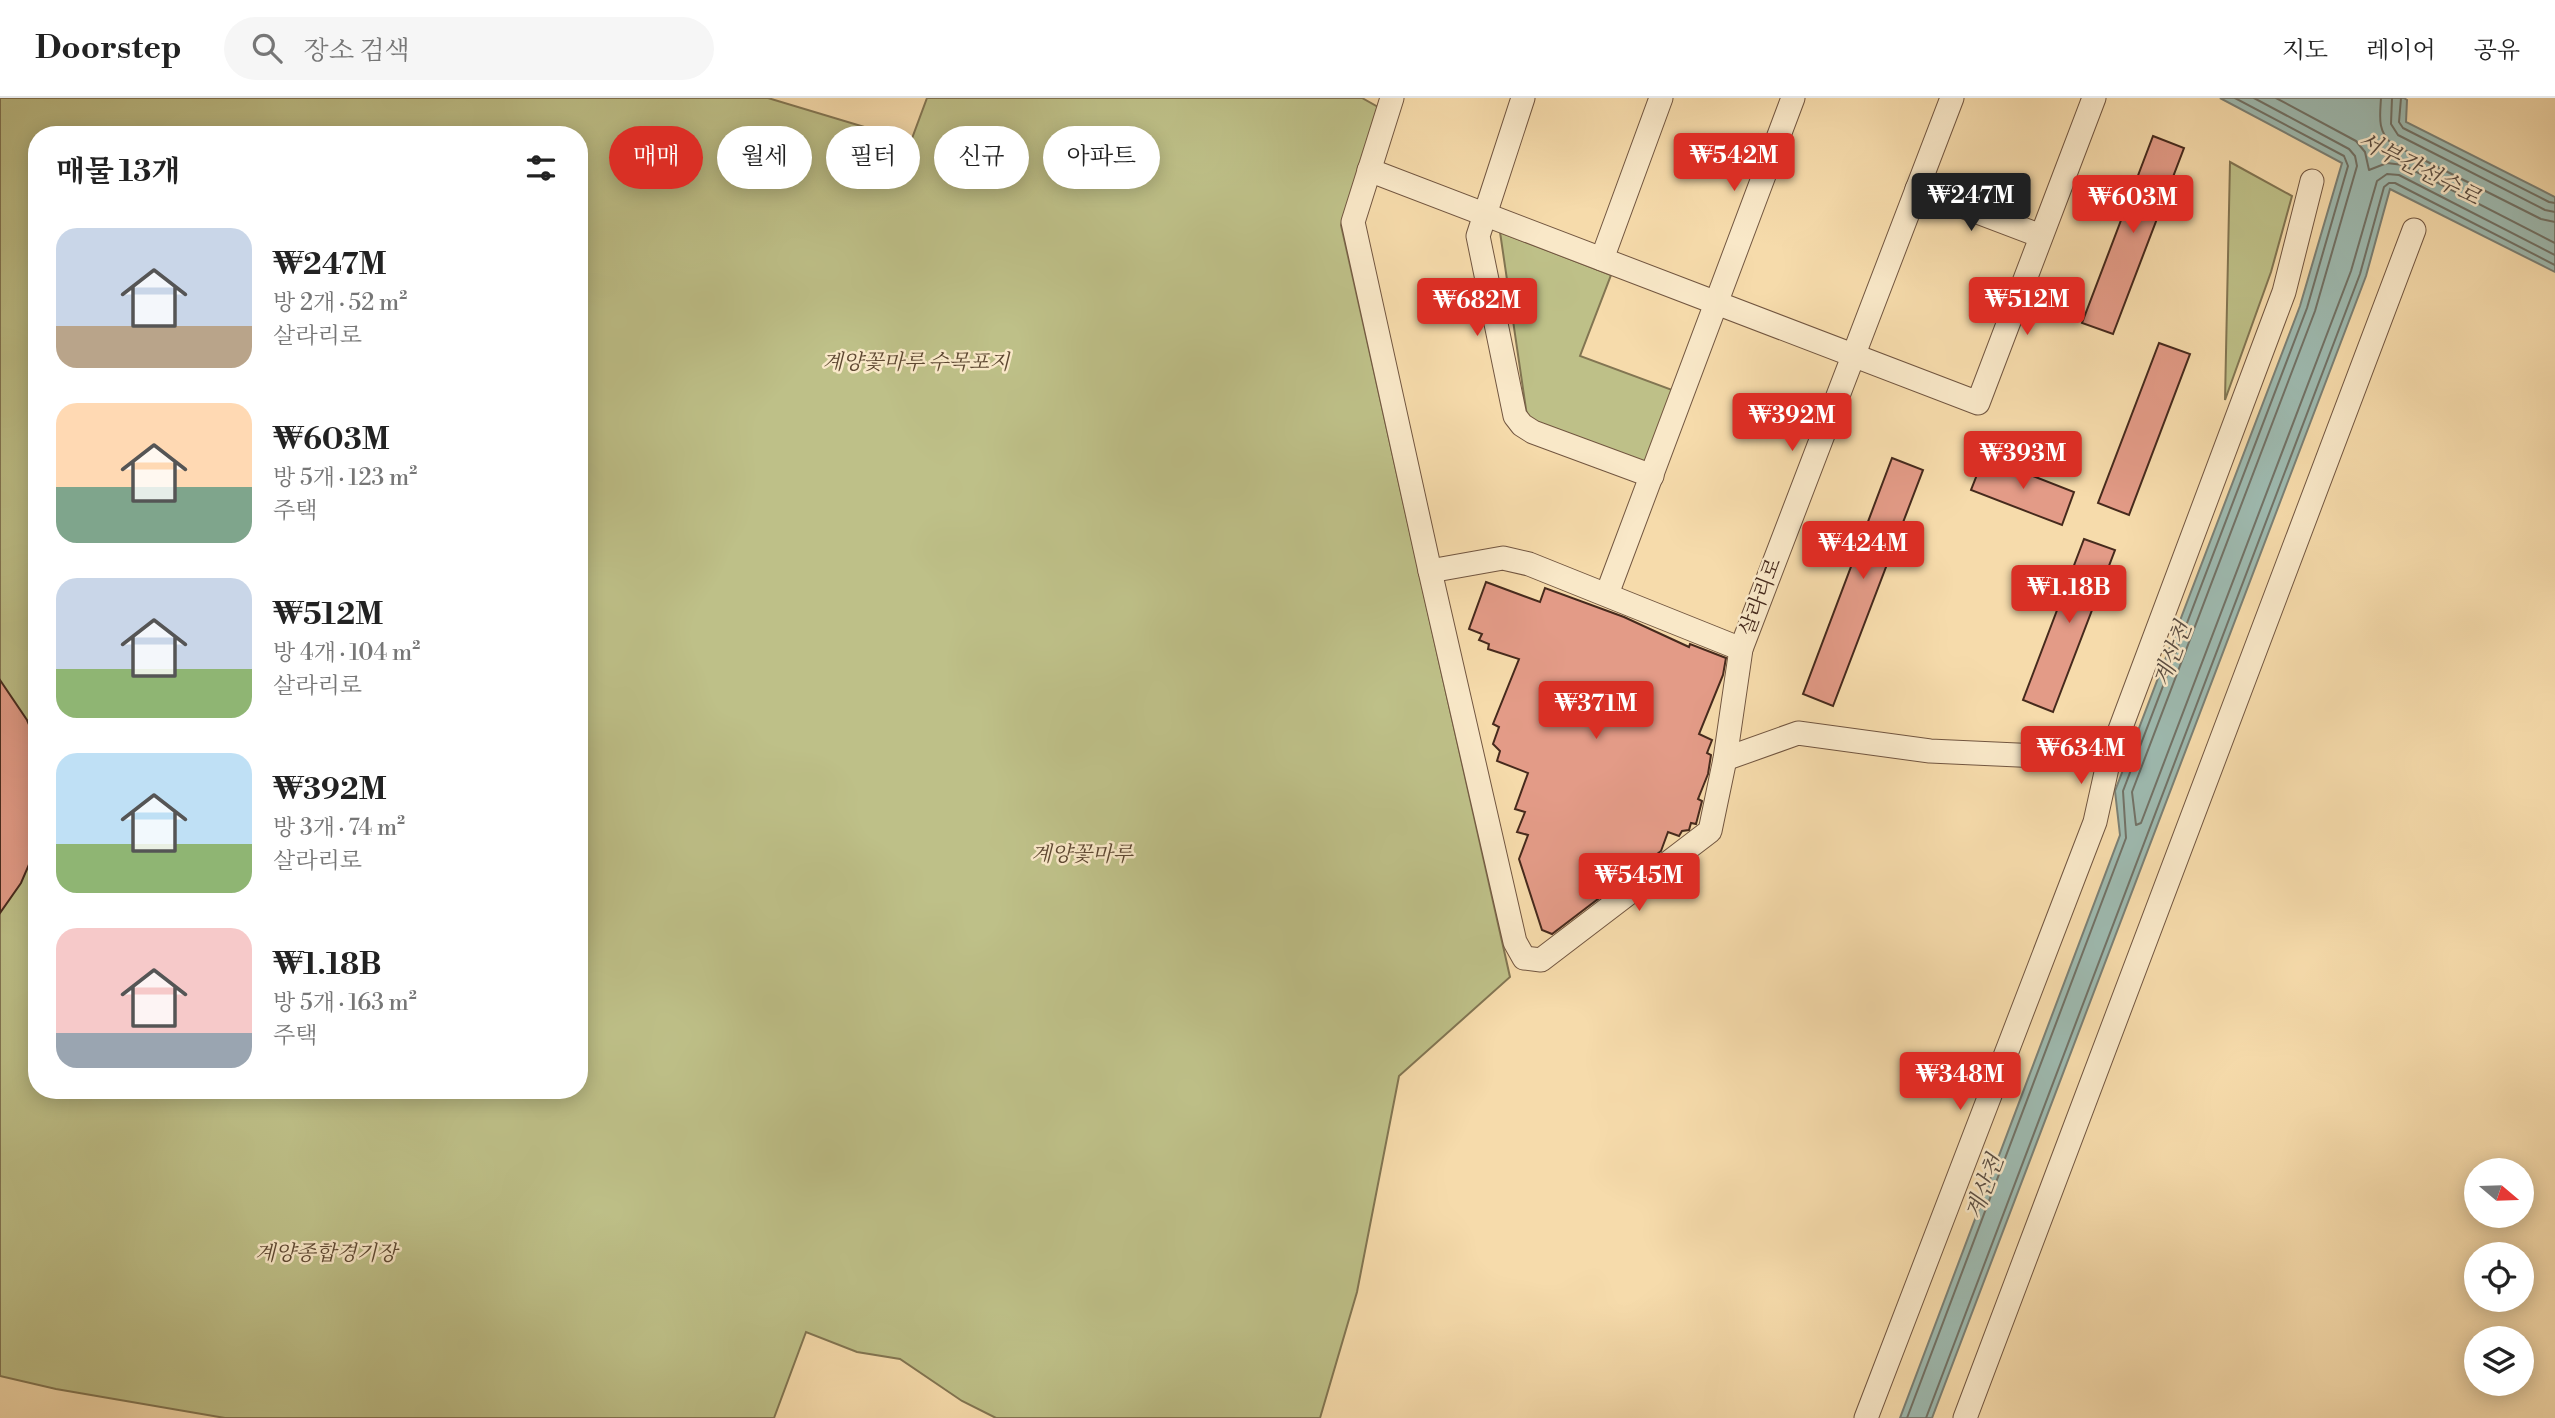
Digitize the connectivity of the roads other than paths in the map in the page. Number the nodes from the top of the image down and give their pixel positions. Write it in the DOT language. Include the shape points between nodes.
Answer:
graph roads {
  1 [pos="1392,98"];
  2 [pos="1523,98"];
  3 [pos="1661,98"];
  4 [pos="1793,98"];
  5 [pos="1952,98"];
  6 [pos="2094,98"];
  7 [pos="1369,170"];
  8 [pos="2312,181"];
  9 [pos="1917,189"];
  10 [pos="1485,214"];
  11 [pos="2414,230"];
  12 [pos="2041,236"];
  13 [pos="1602,259"];
  14 [pos="1716,303"];
  15 [pos="1853,355"];
  16 [pos="1652,475"];
  17 [pos="1430,571"];
  18 [pos="1607,594"];
  19 [pos="1741,649"];
  20 [pos="1725,759"];
  21 [pos="2109,759"];
  22 [pos="1866,1418"];
  23 [pos="1965,1418"];
  1 -- 7 [label="street"];
  2 -- 10 [label="street"];
  3 -- 13 [label="street"];
  4 -- 14 [label="street"];
  5 -- 9 [label="street, 살라리로"];
  6 -- 12 [label="street"];
  7 -- 10 [label="street"];
  7 -- 17 [label="street" via="1353,222"];
  8 -- 21 [label="street" via="2284,292"];
  9 -- 12 [label="street"];
  9 -- 15 [label="street, 살라리로"];
  10 -- 13 [label="street"];
  10 -- 16 [label="street" via="1478,236 1515,416 1533,432"];
  11 -- 23 [label="street"];
  12 -- 15 [label="street" via="1978,403"];
  13 -- 14 [label="street"];
  14 -- 15 [label="street"];
  14 -- 16 [label="street"];
  15 -- 19 [label="street, 살라리로"];
  16 -- 18 [label="street"];
  17 -- 18 [label="street" via="1503,558"];
  17 -- 20 [label="street, 살라리로" via="1515,942 1524,958 1541,960 1710,831"];
  18 -- 19 [label="street"];
  19 -- 20 [label="street, 살라리로"];
  20 -- 21 [label="street" via="1798,733 1930,751"];
  21 -- 22 [label="street" via="2095,822"];
}
